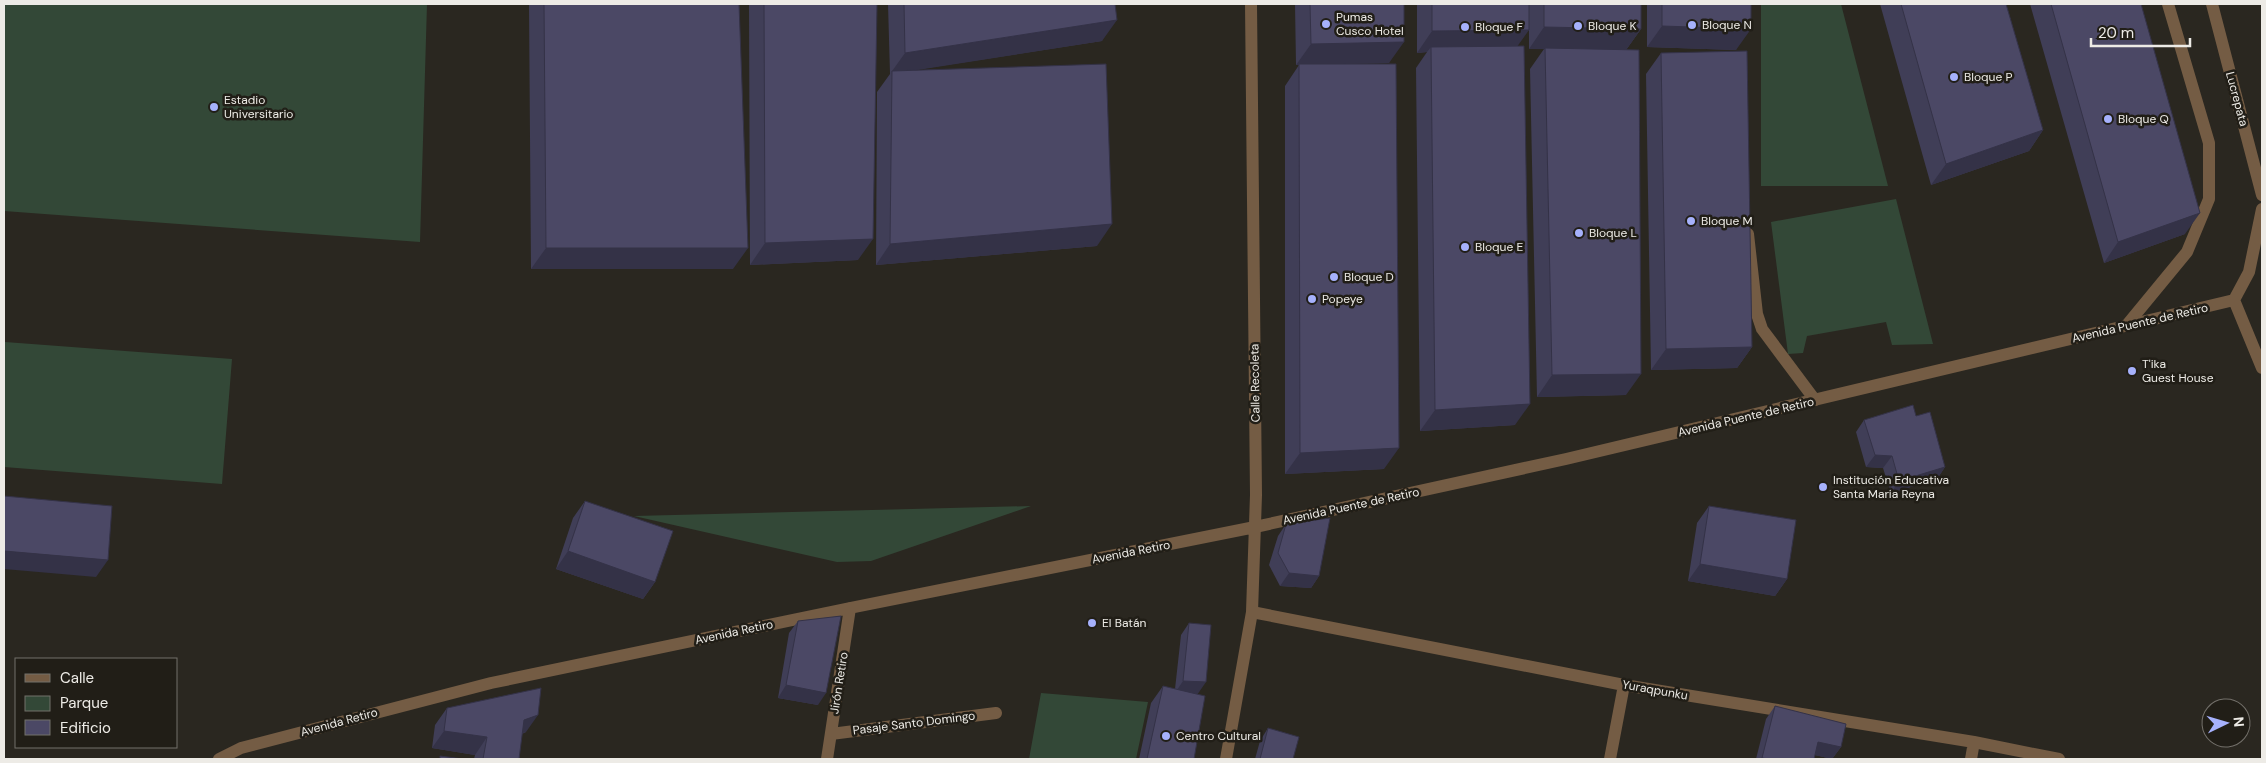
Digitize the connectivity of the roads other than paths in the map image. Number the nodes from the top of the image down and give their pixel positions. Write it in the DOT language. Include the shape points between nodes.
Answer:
graph roads {
  1 [pos="1251,4"];
  2 [pos="2168,4"];
  3 [pos="2212,4"];
  4 [pos="2262,194"];
  5 [pos="2262,209"];
  6 [pos="1747,223"];
  7 [pos="2234,300"];
  8 [pos="2126,326"];
  9 [pos="2262,368"];
  10 [pos="1815,400"];
  11 [pos="1255,527"];
  12 [pos="850,608"];
  13 [pos="1252,612"];
  14 [pos="1624,685"];
  15 [pos="996,713"];
  16 [pos="831,734"];
  17 [pos="1974,742"];
  18 [pos="219,759"];
  19 [pos="827,759"];
  20 [pos="1226,759"];
  21 [pos="1610,759"];
  22 [pos="1971,759"];
  23 [pos="2059,759"];
  1 -- 11 [label="street, Calle Recoleta"];
  2 -- 8 [label="street" via="2209,143 2209,199 2187,252"];
  3 -- 4 [label="street, Lucrepata"];
  5 -- 7 [label="street" via="2249,272"];
  6 -- 10 [label="street" via="1757,314 1762,329"];
  7 -- 8 [label="street, Avenida Puente de Retiro"];
  7 -- 9 [label="street"];
  8 -- 10 [label="street, Avenida Puente de Retiro"];
  10 -- 11 [label="street, Avenida Puente de Retiro"];
  11 -- 12 [label="street, Avenida Retiro"];
  11 -- 13 [label="street, Calle Recoleta"];
  12 -- 16 [label="street, Jirón Retiro"];
  12 -- 18 [label="street, Avenida Retiro" via="491,683 241,748"];
  13 -- 14 [label="street, Yuraqpunku"];
  13 -- 20 [label="street, Calle Recoleta"];
  14 -- 17 [label="street, Yuraqpunku"];
  14 -- 21 [label="street"];
  15 -- 16 [label="street, Pasaje Santo Domingo"];
  16 -- 19 [label="street, Jirón Retiro"];
  17 -- 22 [label="street"];
  17 -- 23 [label="street, Yuraqpunku"];
}
